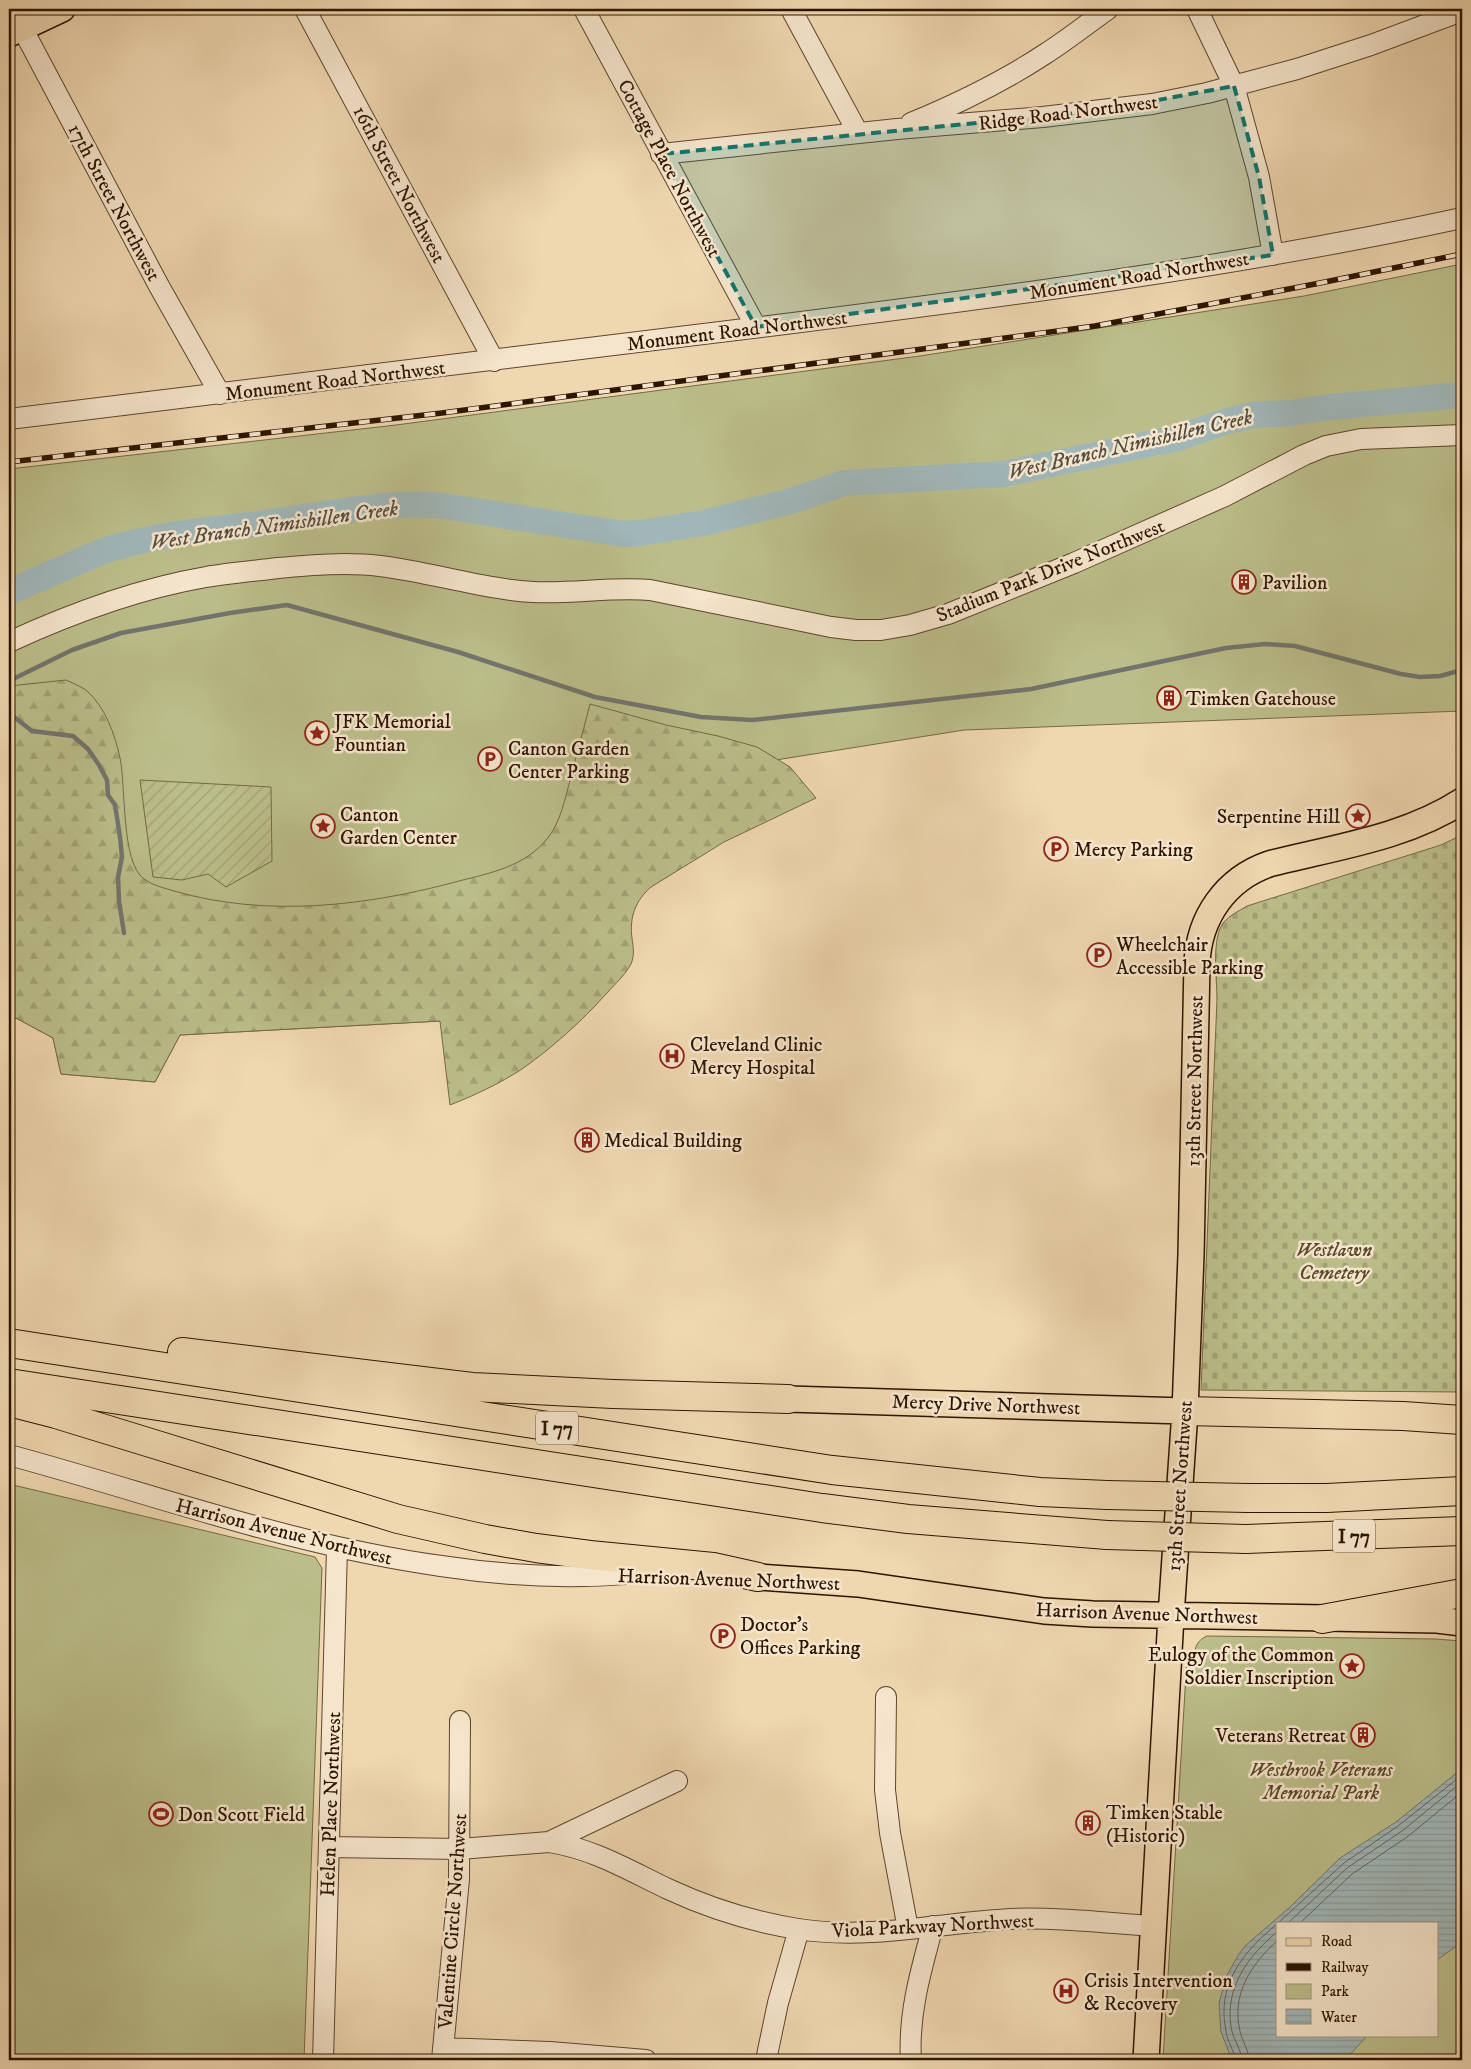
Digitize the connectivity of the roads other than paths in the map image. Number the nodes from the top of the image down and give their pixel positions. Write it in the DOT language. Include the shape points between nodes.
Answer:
graph roads {
  1 [pos="62,9"];
  2 [pos="306,9"];
  3 [pos="791,9"];
  4 [pos="1108,9"];
  5 [pos="1197,9"];
  6 [pos="591,11"];
  7 [pos="1462,11"];
  8 [pos="14,24"];
  9 [pos="1234,86"];
  10 [pos="897,129"];
  11 [pos="858,133"];
  12 [pos="661,154"];
  13 [pos="1462,218"];
  14 [pos="1273,255"];
  15 [pos="756,327"];
  16 [pos="494,361"];
  17 [pos="220,394"];
  18 [pos="9,419"];
  19 [pos="1462,434"];
  20 [pos="9,642"];
  21 [pos="1462,801"];
  22 [pos="9,1338"];
  23 [pos="9,1343"];
  24 [pos="9,1383"];
  25 [pos="788,1399"];
  26 [pos="9,1402"];
  27 [pos="1185,1411"];
  28 [pos="1462,1420"];
  29 [pos="9,1455"];
  30 [pos="1462,1491"];
  31 [pos="1462,1531"];
  32 [pos="337,1548"];
  33 [pos="758,1577"];
  34 [pos="1462,1593"];
  35 [pos="1171,1616"];
  36 [pos="1322,1619"];
  37 [pos="1462,1623"];
  38 [pos="886,1697"];
  39 [pos="460,1721"];
  40 [pos="677,1781"];
  41 [pos="549,1842"];
  42 [pos="329,1847"];
  43 [pos="460,1849"];
  44 [pos="933,1926"];
  45 [pos="1154,1926"];
  46 [pos="799,1929"];
  47 [pos="908,1929"];
  48 [pos="443,2054"];
  49 [pos="323,2060"];
  50 [pos="646,2060"];
  51 [pos="766,2060"];
  52 [pos="911,2060"];
  53 [pos="1146,2060"];
  1 -- 8 [label="main road"];
  2 -- 16 [label="street, 16th Street Northwest"];
  3 -- 11 [label="street"];
  4 -- 10 [label="street" via="1006,78"];
  5 -- 9 [label="street"];
  6 -- 12 [label="street, Cottage Place Northwest"];
  7 -- 9 [label="street, Ridge Road Northwest" via="1362,48"];
  8 -- 17 [label="street, 17th Street Northwest"];
  9 -- 10 [label="street, Ridge Road Northwest" via="1162,102 1098,111"];
  9 -- 14 [label="street" via="1259,177"];
  10 -- 11 [label="street, Ridge Road Northwest"];
  11 -- 12 [label="street, Ridge Road Northwest"];
  12 -- 15 [label="street, Cottage Place Northwest"];
  13 -- 14 [label="street, Monument Road Northwest"];
  14 -- 15 [label="street, Monument Road Northwest" via="1110,281"];
  15 -- 16 [label="street, Monument Road Northwest"];
  16 -- 17 [label="street, Monument Road Northwest"];
  17 -- 18 [label="street, Monument Road Northwest"];
  19 -- 20 [label="street, Stadium Park Drive Northwest" via="1361,439 1326,446 1209,503 992,598 919,622 881,630 831,627 650,590 535,592 354,564 236,572 174,583 85,610"];
  21 -- 27 [label="main road, 13th Street Northwest" via="1414,827 1261,867 1235,882 1210,913 1200,936 1198,953"];
  22 -- 25 [label="highway" via="127,1345 472,1387"];
  23 -- 30 [label="highway, I 77, bridge" via="832,1470 1030,1491 1327,1498"];
  24 -- 31 [label="highway, I 77, bridge" via="908,1519 1107,1535 1246,1539"];
  25 -- 27 [label="main road, Mercy Drive Northwest"];
  26 -- 33 [label="highway" via="398,1520 545,1549 713,1567"];
  27 -- 28 [label="highway"];
  27 -- 35 [label="main road, 13th Street Northwest"];
  29 -- 32 [label="street, Harrison Avenue Northwest" via="238,1523"];
  32 -- 33 [label="street, Harrison Avenue Northwest" via="442,1566 520,1574 655,1573"];
  32 -- 42 [label="street, Helen Place Northwest"];
  33 -- 35 [label="main road, Harrison Avenue Northwest" via="858,1584 1044,1611"];
  34 -- 36 [label="highway"];
  35 -- 36 [label="main road, Harrison Avenue Northwest"];
  35 -- 45 [label="main road, 13th Street Northwest"];
  36 -- 37 [label="main road, Harrison Avenue Northwest"];
  38 -- 47 [label="street" via="885,1790"];
  39 -- 43 [label="street, Valentine Circle Northwest"];
  40 -- 41 [label="street"];
  41 -- 43 [label="street"];
  41 -- 46 [label="street, Viola Parkway Northwest" via="574,1846 601,1856 716,1908"];
  42 -- 43 [label="street"];
  42 -- 49 [label="street, Helen Place Northwest"];
  43 -- 48 [label="street, Valentine Circle Northwest"];
  44 -- 45 [label="street, Viola Parkway Northwest" via="1021,1919"];
  44 -- 47 [label="street, Viola Parkway Northwest"];
  44 -- 52 [label="street" via="914,2000"];
  45 -- 53 [label="main road, 13th Street Northwest"];
  46 -- 47 [label="street, Viola Parkway Northwest" via="840,1932"];
  46 -- 51 [label="street"];
  48 -- 50 [label="street" via="559,2053"];
}
